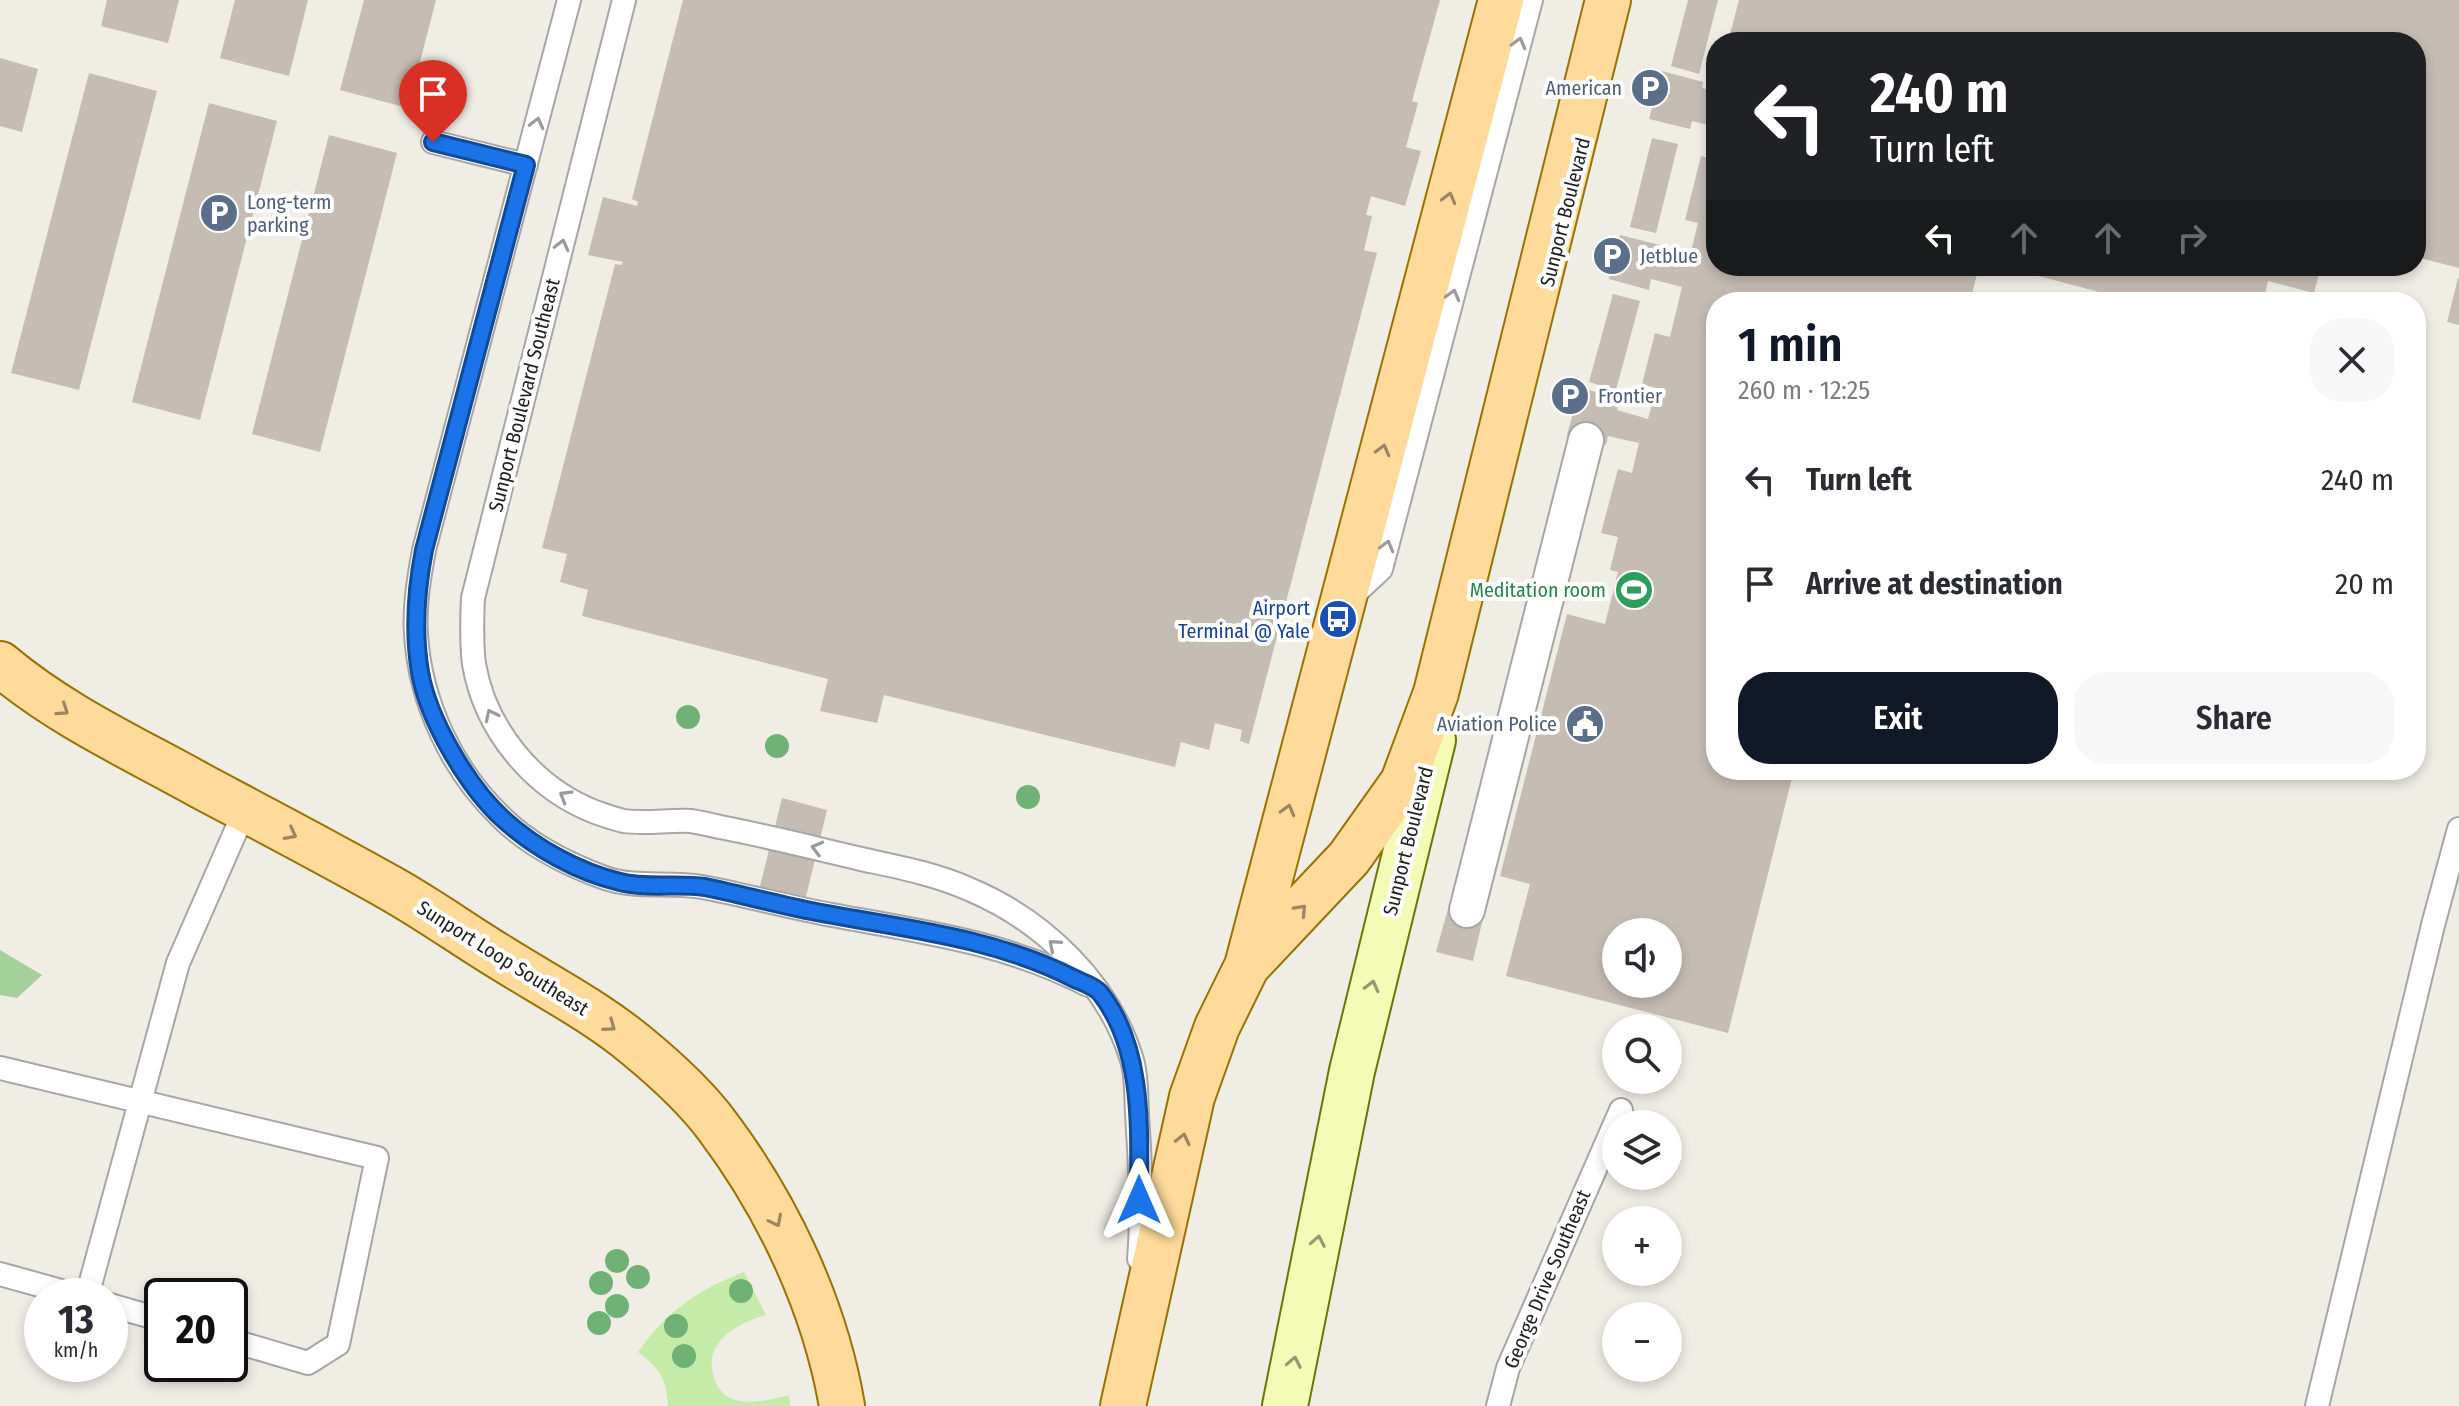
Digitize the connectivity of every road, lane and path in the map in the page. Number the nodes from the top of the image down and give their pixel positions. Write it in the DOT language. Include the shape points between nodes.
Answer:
graph roads {
  1 [pos="569,0"];
  2 [pos="624,0"];
  3 [pos="1501,0"];
  4 [pos="1531,0"];
  5 [pos="1608,0"];
  6 [pos="1618,0"];
  7 [pos="433,142"];
  8 [pos="526,165"];
  9 [pos="1586,440"];
  10 [pos="1341,606"];
  11 [pos="0,664"];
  12 [pos="245,810"];
  13 [pos="2459,829"];
  14 [pos="1467,910"];
  15 [pos="1247,966"];
  16 [pos="1100,992"];
  17 [pos="0,1068"];
  18 [pos="141,1101"];
  19 [pos="1602,1153"];
  20 [pos="0,1274"];
  21 [pos="92,1278"];
  22 [pos="24,1281"];
  23 [pos="248,1345"];
  24 [pos="1125,1397"];
  25 [pos="842,1406"];
  26 [pos="1285,1406"];
  27 [pos="1498,1406"];
  28 [pos="2317,1406"];
  8 -- 1 [label="lane, one-way"];
  16 -- 2 [label="lane, Sunport Boulevard Southeast, one-way" via="1074,962 1010,911 933,875 692,821 623,821 593,811 538,777 516,754 483,698 473,654 473,598"];
  10 -- 3 [label="main road, Sunport Boulevard, one-way"];
  10 -- 4 [label="lane, one-way" via="1381,569"];
  15 -- 5 [label="main road, Sunport Boulevard, one-way" via="1349,858 1403,782 1436,693"];
  26 -- 6 [label="main road, Sunport Boulevard, one-way" via="1352,1071"];
  7 -- 8 [label="lane"];
  8 -- 16 [label="lane" via="417,591 419,660 432,714 473,784 502,818 534,842 567,863 606,878 635,885 705,887 984,944 1025,956"];
  9 -- 14 [label="street"];
  15 -- 10 [label="main road, Sunport Boulevard, one-way"];
  11 -- 12 [label="main road, Sunport Loop Southeast, one-way" via="69,716"];
  12 -- 18 [label="lane" via="178,963"];
  12 -- 25 [label="main road, Sunport Loop Southeast, one-way" via="394,890 589,1011 678,1082 717,1124 777,1222 822,1324"];
  13 -- 28 [label="lane"];
  24 -- 15 [label="main road, Sunport Boulevard, one-way" via="1192,1097 1217,1027"];
  16 -- 24 [label="lane, Sunport Boulevard Southeast" via="1133,1063 1137,1109 1140,1248"];
  17 -- 18 [label="lane"];
  18 -- 21 [label="lane"];
  18 -- 23 [label="lane" via="377,1158 338,1344 308,1363"];
  19 -- 27 [label="lane, George Drive Southeast" via="1508,1368"];
  20 -- 22 [label="lane"];
}
